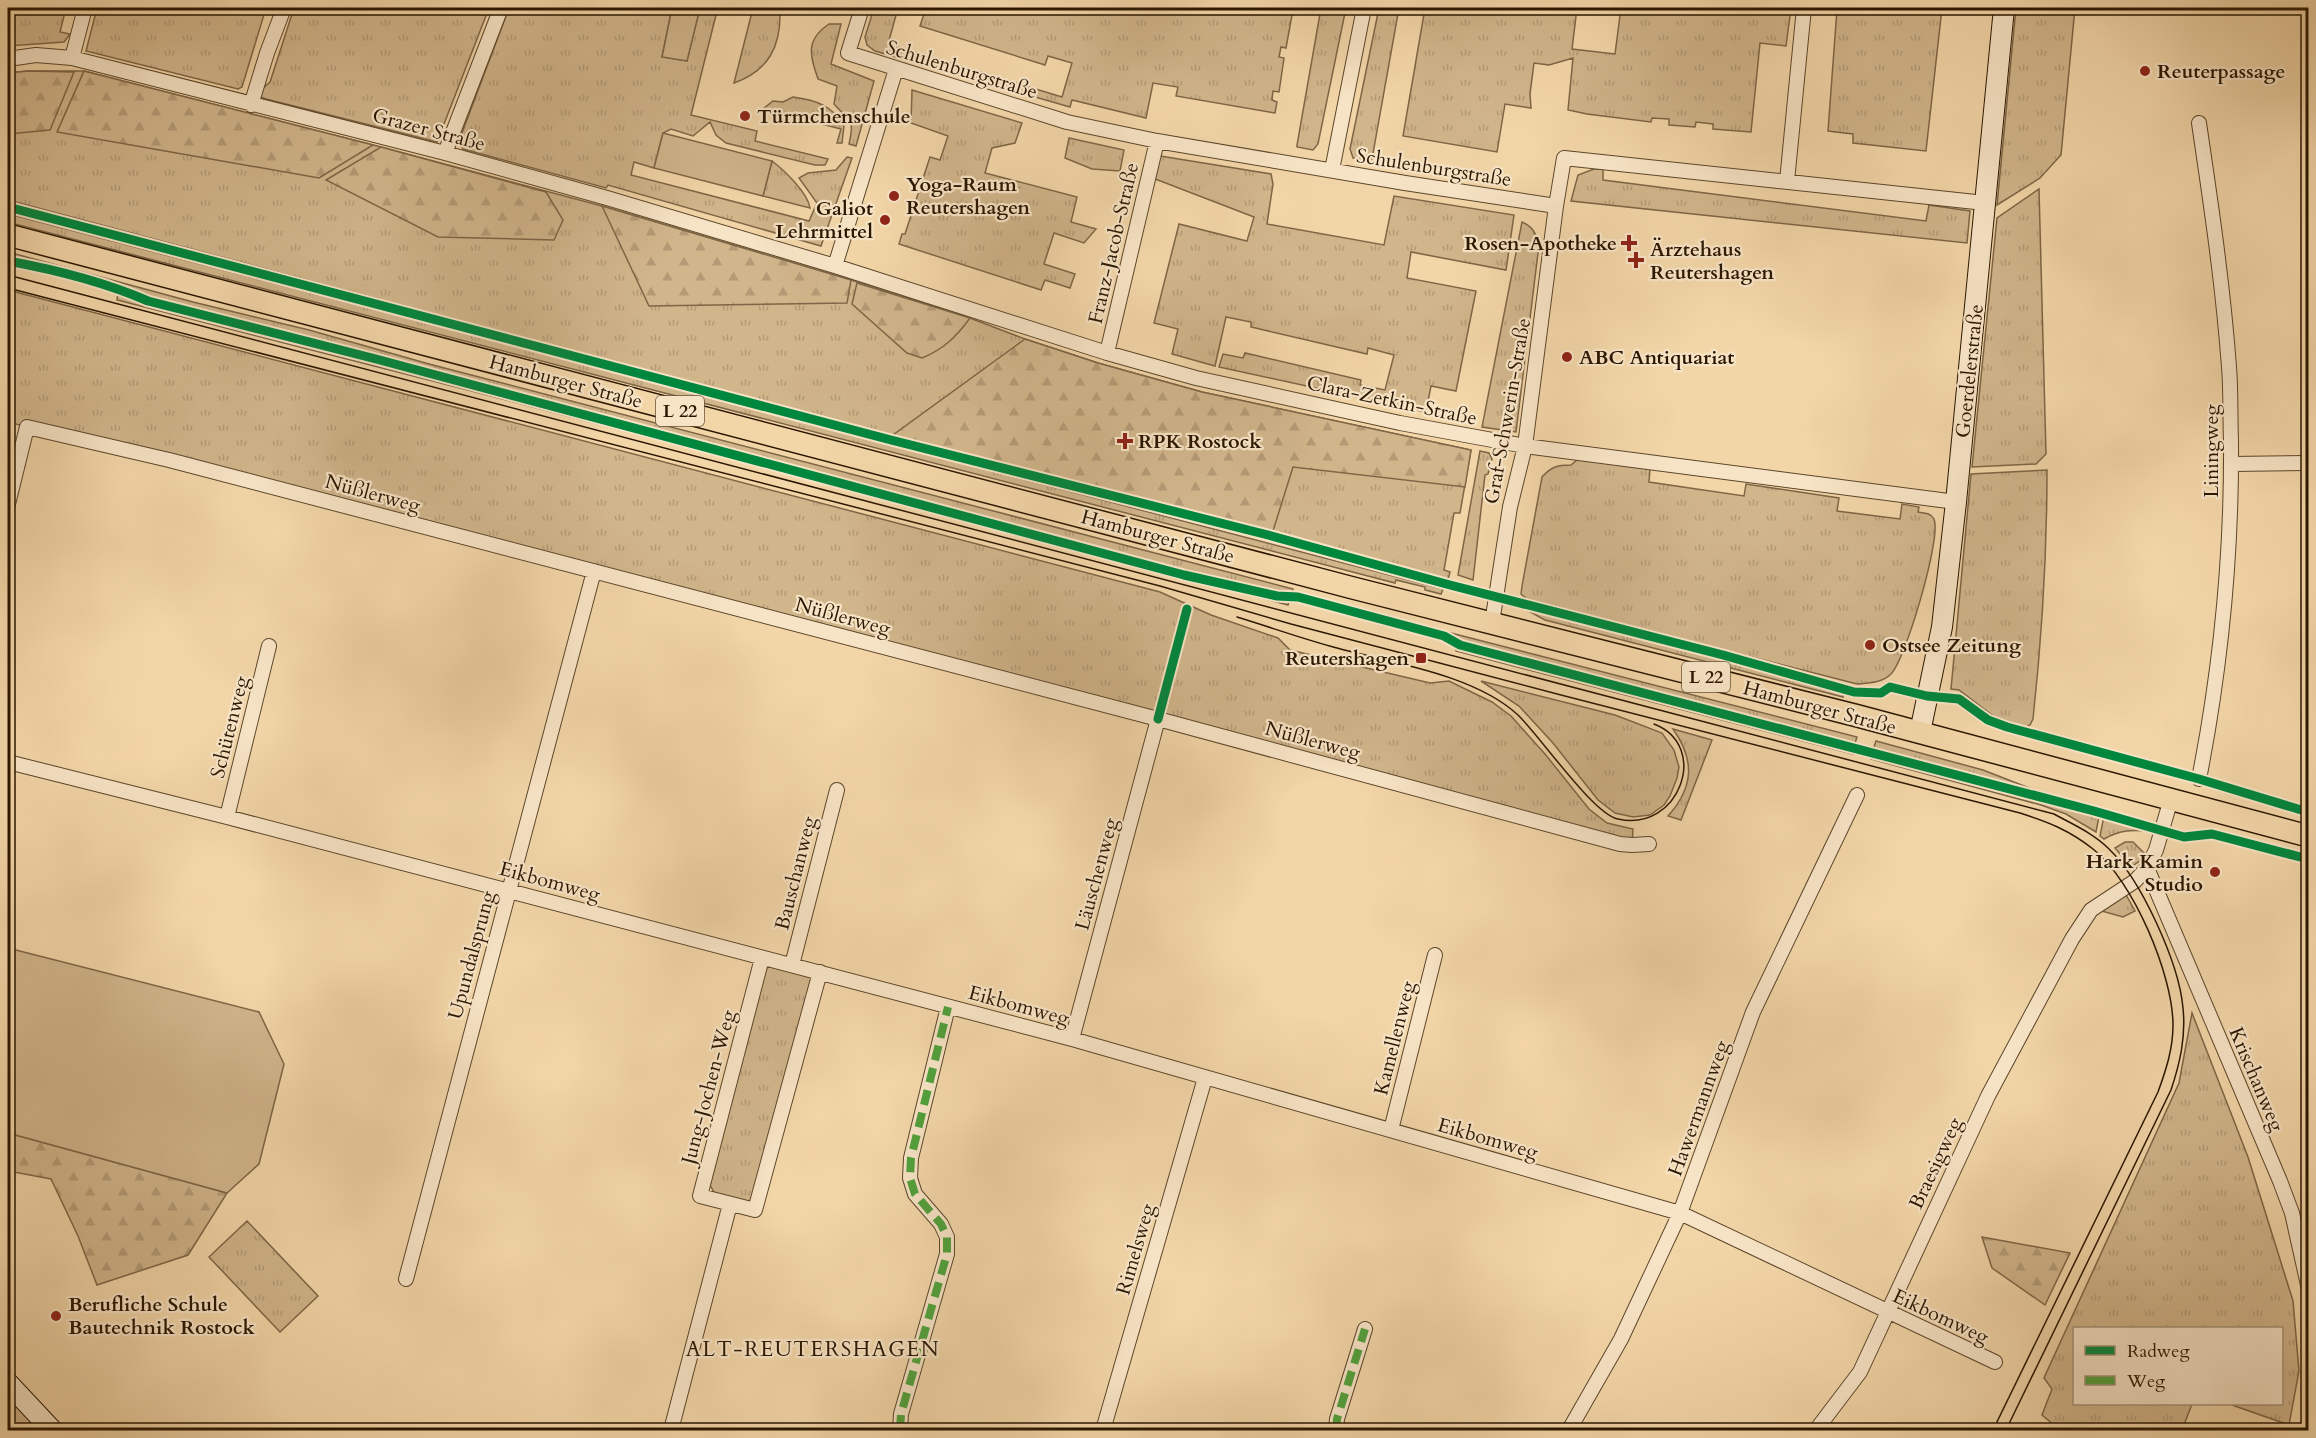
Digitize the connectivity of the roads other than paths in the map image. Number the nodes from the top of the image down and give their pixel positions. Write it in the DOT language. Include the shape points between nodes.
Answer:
graph roads {
  1 [pos="85,8"];
  2 [pos="284,8"];
  3 [pos="501,8"];
  4 [pos="862,8"];
  5 [pos="1364,8"];
  6 [pos="1804,8"];
  7 [pos="2004,8"];
  8 [pos="72,58"];
  9 [pos="8,59"];
  10 [pos="896,69"];
  11 [pos="251,105"];
  12 [pos="2199,123"];
  13 [pos="1157,141"];
  14 [pos="445,153"];
  15 [pos="1332,170"];
  16 [pos="1787,181"];
  17 [pos="1985,203"];
  18 [pos="1556,206"];
  19 [pos="8,234"];
  20 [pos="835,266"];
  21 [pos="1107,353"];
  22 [pos="1525,446"];
  23 [pos="2308,463"];
  24 [pos="2231,464"];
  25 [pos="1948,501"];
  26 [pos="8,504"];
  27 [pos="594,571"];
  28 [pos="1492,623"];
  29 [pos="269,646"];
  30 [pos="1158,719"];
  31 [pos="1920,732"];
  32 [pos="8,762"];
  33 [pos="2199,779"];
  34 [pos="837,790"];
  35 [pos="1857,795"];
  36 [pos="2171,800"];
  37 [pos="227,817"];
  38 [pos="2308,836"];
  39 [pos="1648,844"];
  40 [pos="2147,868"];
  41 [pos="508,890"];
  42 [pos="1436,955"];
  43 [pos="762,958"];
  44 [pos="792,965"];
  45 [pos="820,972"];
  46 [pos="948,1007"];
  47 [pos="1072,1039"];
  48 [pos="1205,1078"];
  49 [pos="1391,1130"];
  50 [pos="730,1204"];
  51 [pos="1680,1213"];
  52 [pos="2308,1277"];
  53 [pos="406,1279"];
  54 [pos="1888,1312"];
  55 [pos="1365,1329"];
  56 [pos="1995,1362"];
  57 [pos="8,1383"];
  58 [pos="2308,1424"];
  59 [pos="52,1431"];
  60 [pos="670,1431"];
  61 [pos="900,1431"];
  62 [pos="1103,1431"];
  63 [pos="1336,1431"];
  64 [pos="1569,1431"];
  65 [pos="1816,1431"];
  66 [pos="2306,1431"];
  1 -- 8 [label="street"];
  2 -- 11 [label="street"];
  3 -- 14 [label="street"];
  4 -- 10 [label="street, Schulenburgstraße" via="848,53"];
  5 -- 15 [label="street"];
  6 -- 16 [label="street"];
  7 -- 17 [label="street, Goerdelerstraße"];
  8 -- 9 [label="street, Grazer Straße" via="36,55"];
  8 -- 11 [label="street, Grazer Straße"];
  10 -- 13 [label="street, Schulenburgstraße" via="1067,122"];
  10 -- 20 [label="street"];
  11 -- 14 [label="street, Grazer Straße"];
  12 -- 24 [label="street, Liningweg" via="2222,281 2230,369"];
  13 -- 15 [label="street, Schulenburgstraße"];
  13 -- 21 [label="street, Franz-Jacob-Straße"];
  14 -- 20 [label="street, Grazer Straße"];
  15 -- 18 [label="street, Schulenburgstraße"];
  16 -- 17 [label="street"];
  16 -- 18 [label="street" via="1564,158"];
  17 -- 25 [label="street, Goerdelerstraße"];
  18 -- 22 [label="street, Graf-Schwerin-Straße"];
  19 -- 28 [label="main road, Hamburger Straße / L 22"];
  20 -- 21 [label="street, Clara-Zetkin-Straße"];
  21 -- 22 [label="street, Clara-Zetkin-Straße" via="1253,391"];
  22 -- 25 [label="street, Clara-Zetkin-Straße"];
  22 -- 28 [label="street, Graf-Schwerin-Straße" via="1510,507"];
  23 -- 24 [label="street"];
  24 -- 33 [label="street, Liningweg" via="2227,589 2213,709"];
  25 -- 31 [label="street, Goerdelerstraße" via="1942,627"];
  26 -- 27 [label="street, Nüßlerweg" via="27,427"];
  27 -- 30 [label="street, Nüßlerweg"];
  27 -- 41 [label="street, Upundalsprung"];
  28 -- 31 [label="main road, Hamburger Straße / L 22"];
  29 -- 37 [label="street, Schütenweg"];
  30 -- 39 [label="street, Nüßlerweg" via="1620,844"];
  30 -- 47 [label="street, Läuschenweg"];
  31 -- 36 [label="main road, Hamburger Straße / L 22"];
  32 -- 37 [label="street, Eikbomweg"];
  34 -- 44 [label="street, Bauschanweg"];
  35 -- 51 [label="street, Hawermannweg" via="1753,1012"];
  36 -- 38 [label="main road, Hamburger Straße / L 22"];
  36 -- 40 [label="street"];
  37 -- 41 [label="street, Eikbomweg"];
  40 -- 52 [label="street, Krischanweg" via="2280,1181"];
  40 -- 54 [label="street, Braesigweg" via="2135,881 2091,910 2072,939 1988,1096"];
  41 -- 43 [label="street, Eikbomweg"];
  41 -- 53 [label="street, Upundalsprung"];
  42 -- 49 [label="street, Kamellenweg"];
  43 -- 44 [label="street, Eikbomweg"];
  43 -- 50 [label="street, Jung-Jochen-Weg" via="700,1196"];
  44 -- 45 [label="street, Eikbomweg"];
  45 -- 46 [label="street, Eikbomweg"];
  45 -- 50 [label="street, Jung-Jochen-Weg" via="755,1210"];
  46 -- 47 [label="street, Eikbomweg"];
  46 -- 61 [label="street" via="911,1158 910,1178 915,1194 941,1224 947,1254 901,1414"];
  47 -- 48 [label="street, Eikbomweg"];
  48 -- 49 [label="street, Eikbomweg"];
  48 -- 62 [label="street, Rimelsweg"];
  49 -- 51 [label="street, Eikbomweg"];
  50 -- 60 [label="street"];
  51 -- 54 [label="street, Eikbomweg"];
  51 -- 64 [label="street, Hawermannweg" via="1621,1339"];
  54 -- 56 [label="street, Eikbomweg"];
  54 -- 65 [label="street, Braesigweg" via="1860,1372"];
  55 -- 63 [label="street"];
  57 -- 59 [label="street"];
  58 -- 66 [label="street"];
}
